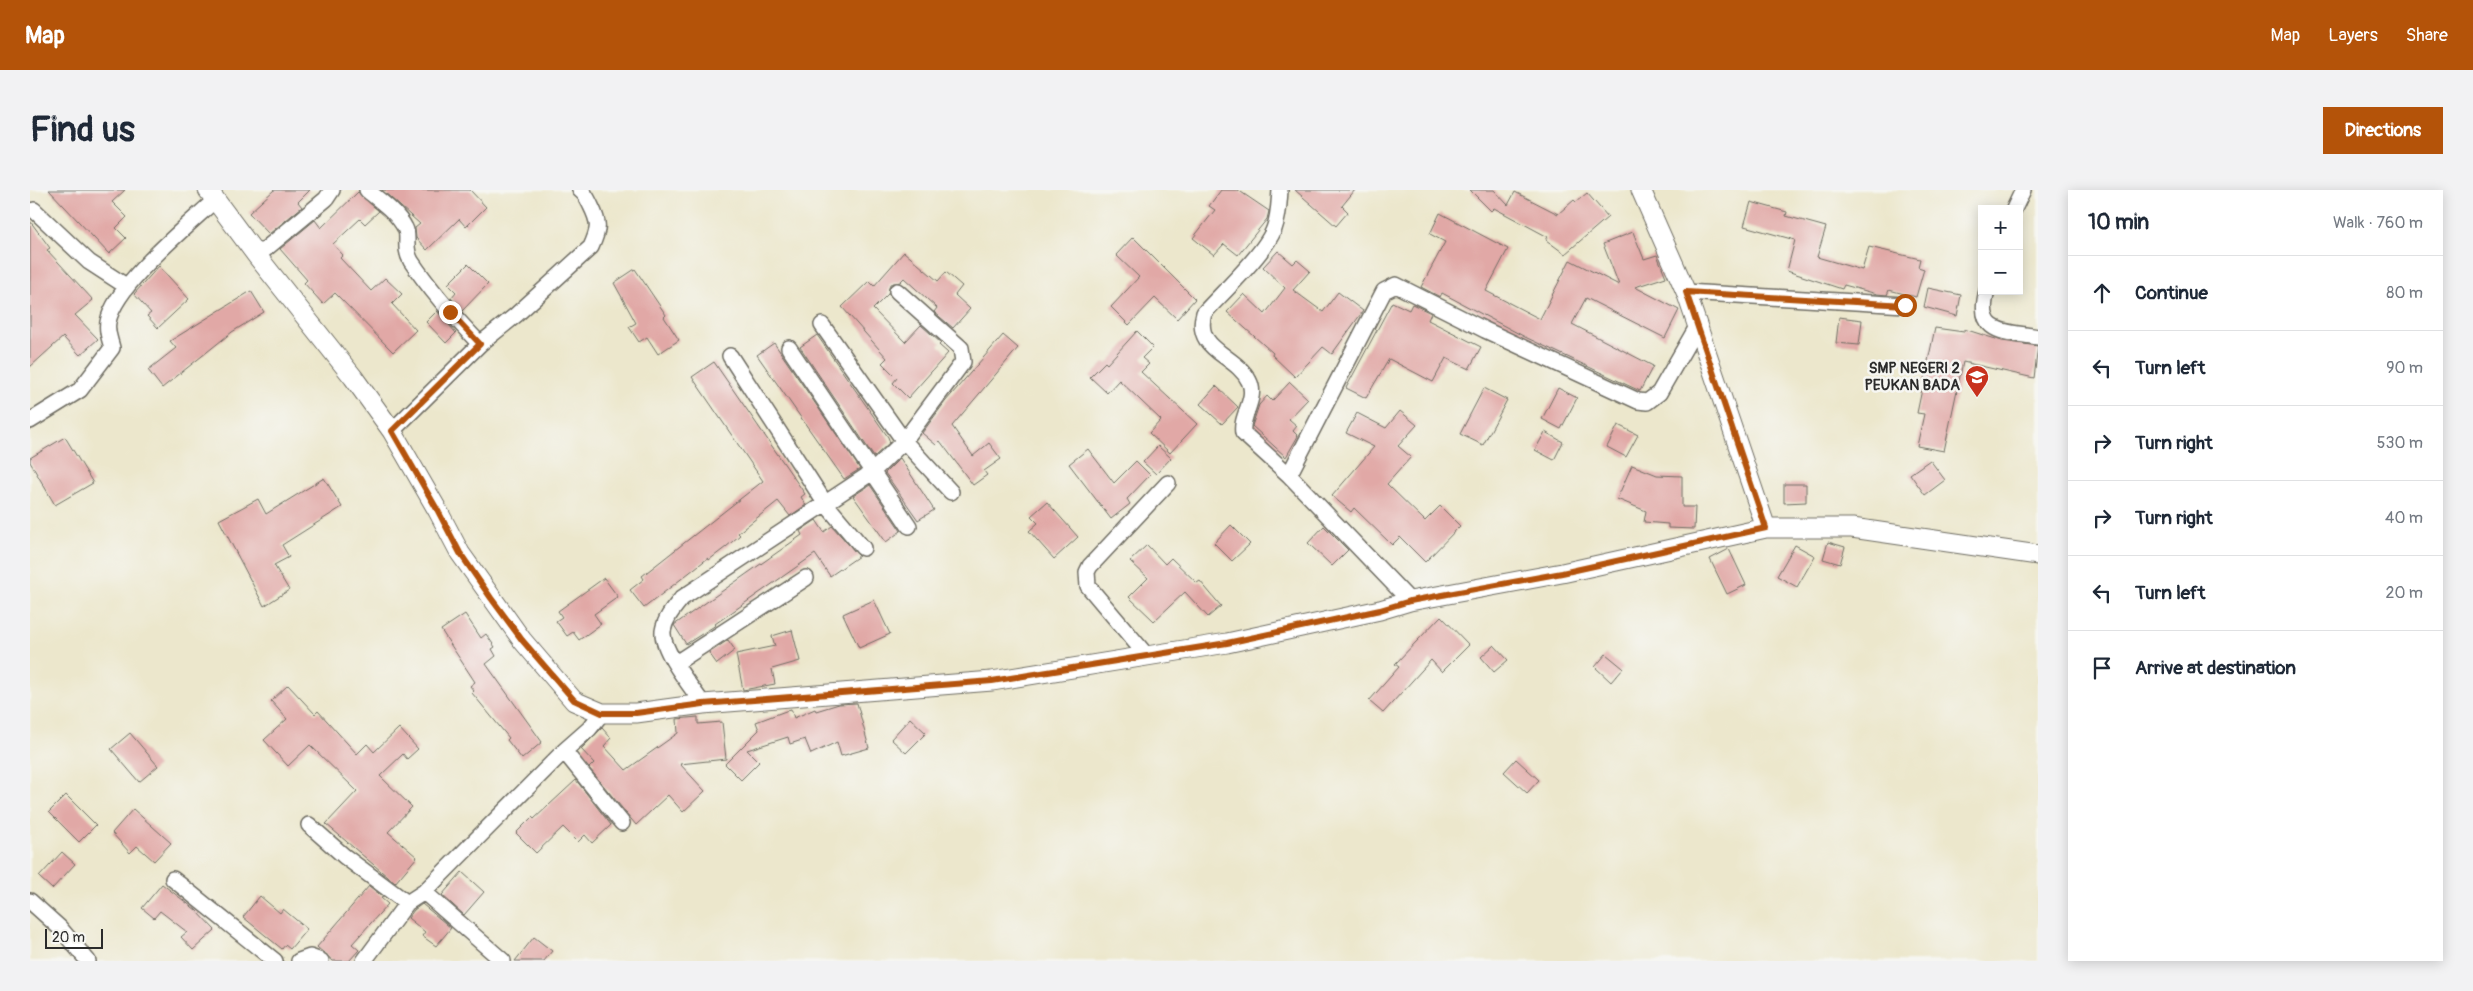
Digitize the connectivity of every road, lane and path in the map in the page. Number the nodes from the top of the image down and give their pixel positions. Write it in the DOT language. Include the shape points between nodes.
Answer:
graph roads {
  1 [pos="332,190"];
  2 [pos="367,190"];
  3 [pos="1280,190"];
  4 [pos="1641,190"];
  5 [pos="2023,190"];
  6 [pos="585,191"];
  7 [pos="212,195"];
  8 [pos="2016,205"];
  9 [pos="34,210"];
  10 [pos="257,256"];
  11 [pos="126,286"];
  12 [pos="897,291"];
  13 [pos="1686,292"];
  14 [pos="1985,295"];
  15 [pos="1905,305"];
  16 [pos="822,324"];
  17 [pos="1698,325"];
  18 [pos="2038,337"];
  19 [pos="480,344"];
  20 [pos="789,348"];
  21 [pos="730,356"];
  22 [pos="30,421"];
  23 [pos="392,431"];
  24 [pos="904,441"];
  25 [pos="871,473"];
  26 [pos="1289,475"];
  27 [pos="1168,482"];
  28 [pos="951,492"];
  29 [pos="825,503"];
  30 [pos="909,526"];
  31 [pos="1766,528"];
  32 [pos="863,548"];
  33 [pos="2038,555"];
  34 [pos="806,578"];
  35 [pos="1410,601"];
  36 [pos="1147,656"];
  37 [pos="676,663"];
  38 [pos="703,704"];
  39 [pos="602,713"];
  40 [pos="564,751"];
  41 [pos="622,823"];
  42 [pos="309,825"];
  43 [pos="173,879"];
  44 [pos="424,892"];
  45 [pos="30,901"];
  46 [pos="407,903"];
  47 [pos="88,961"];
  48 [pos="275,961"];
  49 [pos="299,961"];
  50 [pos="321,961"];
  51 [pos="364,961"];
  52 [pos="503,961"];
  1 -- 10 [label="street" via="326,199"];
  2 -- 19 [label="street" via="392,211 405,228 405,248 411,260 450,312"];
  3 -- 26 [label="street" via="1279,215 1274,230 1265,245 1204,313 1200,326 1210,344 1249,381 1252,394 1242,427 1244,434"];
  4 -- 13 [label="street"];
  5 -- 8 [label="street"];
  6 -- 19 [label="street" via="598,220 598,232 591,247"];
  7 -- 10 [label="street"];
  7 -- 11 [label="street"];
  9 -- 11 [label="street" via="89,262"];
  10 -- 23 [label="street"];
  11 -- 22 [label="street" via="110,313 108,335 112,348 104,362 80,390"];
  12 -- 24 [label="street" via="961,348 963,362"];
  13 -- 15 [label="street"];
  13 -- 17 [label="street"];
  14 -- 18 [label="street" via="1983,313 1990,326"];
  16 -- 24 [label="street"];
  17 -- 26 [label="street" via="1659,393 1646,402 1485,330 1396,285 1389,287 1384,291"];
  17 -- 31 [label="street"];
  19 -- 23 [label="street"];
  20 -- 25 [label="street"];
  21 -- 29 [label="street"];
  23 -- 39 [label="street" via="460,553 522,640 574,700"];
  24 -- 25 [label="street"];
  24 -- 28 [label="street"];
  25 -- 29 [label="street"];
  25 -- 30 [label="street"];
  26 -- 35 [label="street"];
  27 -- 36 [label="street" via="1087,572 1088,586"];
  29 -- 32 [label="street"];
  29 -- 37 [label="street" via="682,598 669,614 663,630 663,639"];
  31 -- 33 [label="street" via="1852,528"];
  31 -- 35 [label="street" via="1562,573"];
  34 -- 37 [label="street"];
  35 -- 36 [label="street" via="1236,641"];
  36 -- 38 [label="street" via="992,681"];
  37 -- 38 [label="street"];
  38 -- 39 [label="street" via="636,713"];
  39 -- 40 [label="street"];
  40 -- 41 [label="street"];
  40 -- 44 [label="street"];
  42 -- 46 [label="street"];
  43 -- 48 [label="street"];
  44 -- 46 [label="street"];
  44 -- 52 [label="street"];
  45 -- 47 [label="street" via="60,928"];
  46 -- 51 [label="street"];
  49 -- 50 [label="street" via="310,958"];
}
